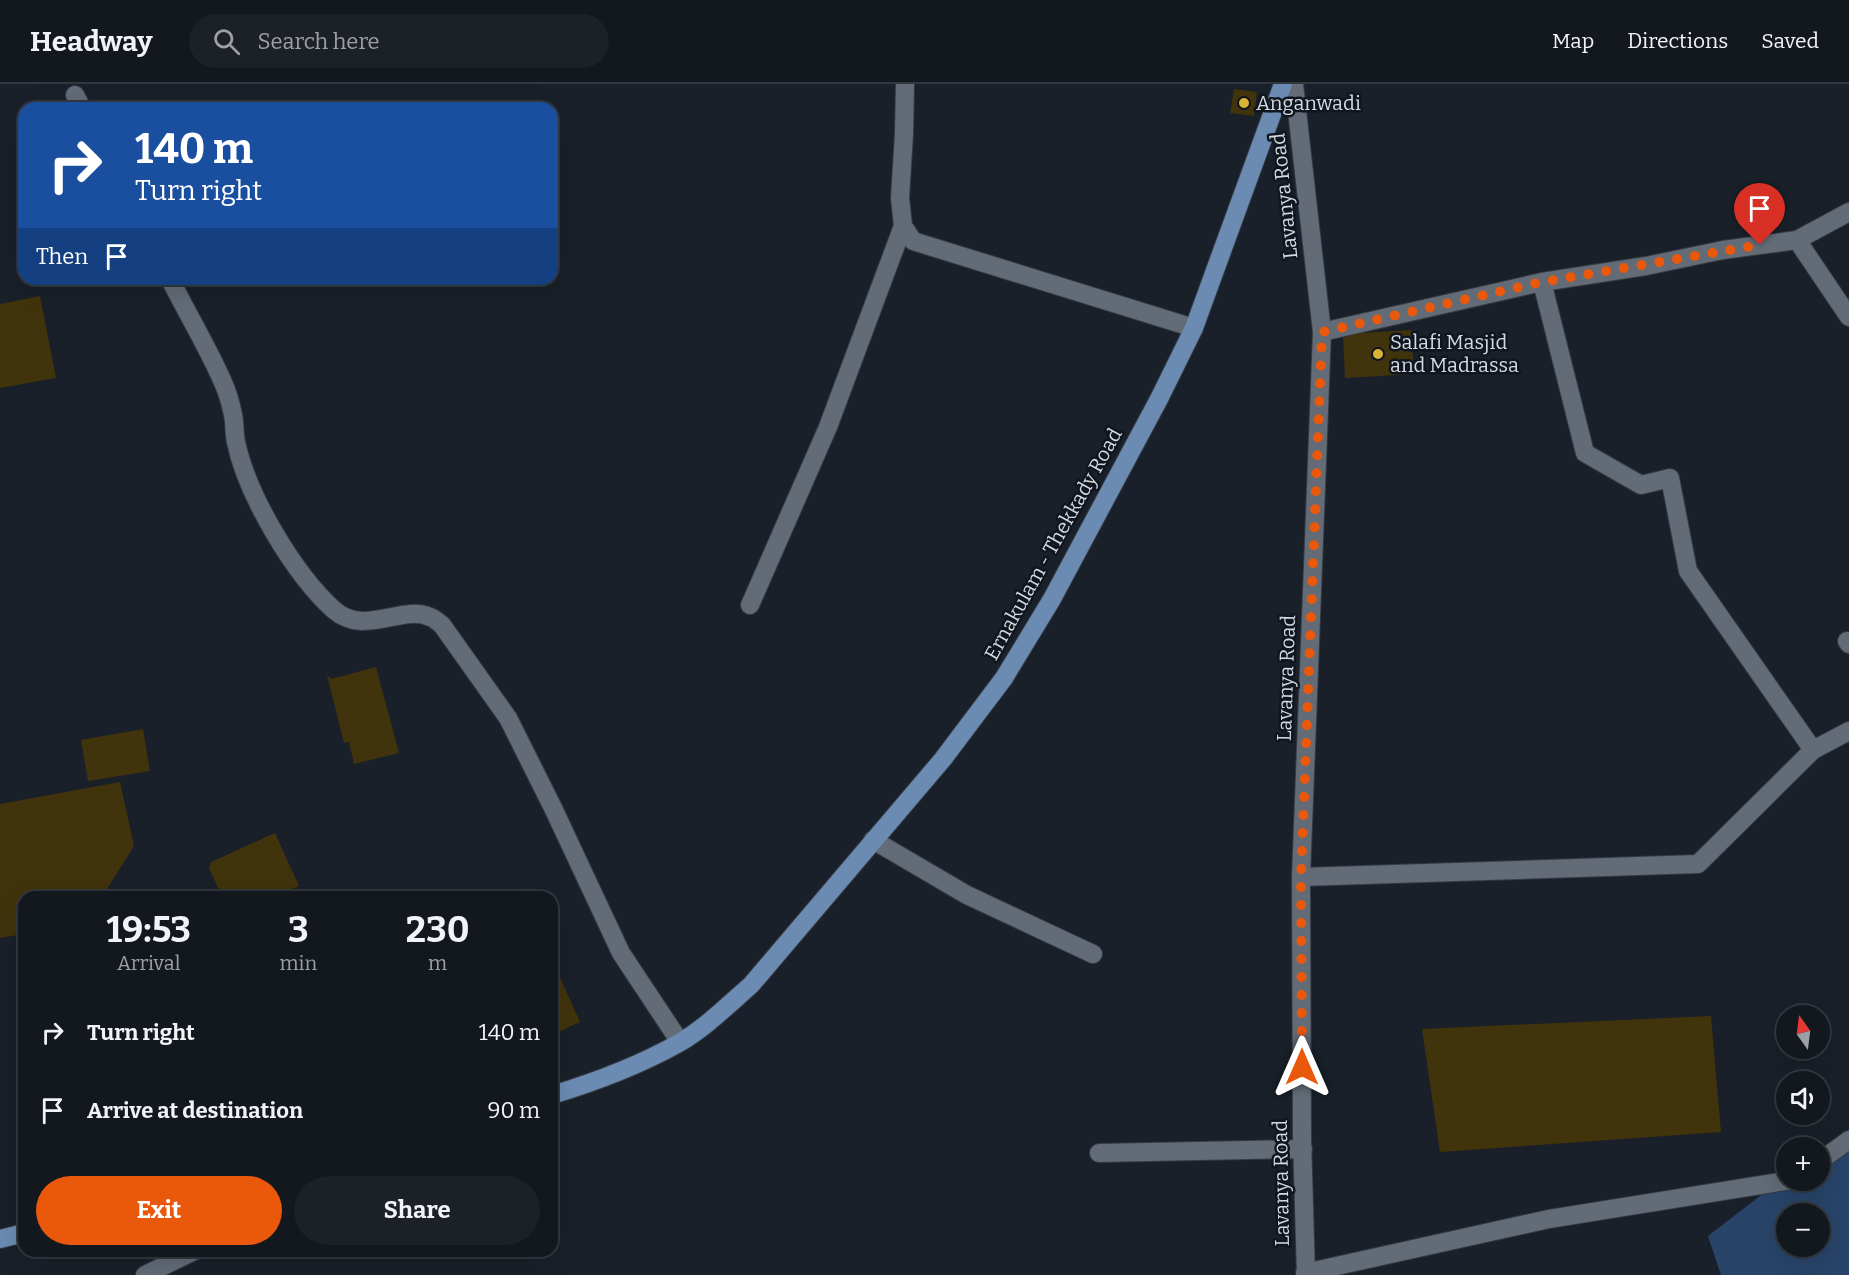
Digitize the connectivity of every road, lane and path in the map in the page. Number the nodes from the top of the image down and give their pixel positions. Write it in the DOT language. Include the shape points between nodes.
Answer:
graph roads {
  1 [pos="905,84"];
  2 [pos="1283,84"];
  3 [pos="1294,84"];
  4 [pos="1849,212"];
  5 [pos="903,226"];
  6 [pos="1797,240"];
  7 [pos="1542,282"];
  8 [pos="173,285"];
  9 [pos="1849,317"];
  10 [pos="1194,328"];
  11 [pos="1322,332"];
  12 [pos="750,605"];
  13 [pos="1849,731"];
  14 [pos="1813,750"];
  15 [pos="873,840"];
  16 [pos="1301,877"];
  17 [pos="1094,954"];
  18 [pos="680,1042"];
  19 [pos="558,1093"];
  20 [pos="1849,1140"];
  21 [pos="1303,1149"];
  22 [pos="1099,1153"];
  23 [pos="1830,1154"];
  24 [pos="1776,1183"];
  25 [pos="18,1234"];
  26 [pos="0,1239"];
  27 [pos="182,1257"];
  28 [pos="1306,1274"];
  29 [pos="145,1275"];
  1 -- 5 [label="street" via="900,198"];
  2 -- 10 [label="main road, Ernakulam - Thekkady Road"];
  3 -- 11 [label="street, Lavanya Road"];
  4 -- 6 [label="street"];
  5 -- 10 [label="street" via="914,241"];
  5 -- 12 [label="street" via="828,427"];
  6 -- 7 [label="street"];
  6 -- 9 [label="street"];
  7 -- 11 [label="street"];
  7 -- 14 [label="street" via="1585,453 1641,485 1670,478 1688,571"];
  8 -- 18 [label="street" via="223,381 244,470 267,521 298,569 335,610 351,621 414,614 430,616 441,625 508,718 621,953"];
  10 -- 15 [label="main road, Ernakulam - Thekkady Road" via="1064,578 1004,678 943,759"];
  11 -- 16 [label="street, Lavanya Road"];
  13 -- 14 [label="street"];
  14 -- 16 [label="street" via="1698,864"];
  15 -- 17 [label="street" via="967,895"];
  15 -- 18 [label="main road, Ernakulam - Thekkady Road" via="751,985"];
  16 -- 21 [label="street, Lavanya Road"];
  18 -- 19 [label="main road, Ernakulam - Thekkady Road"];
  20 -- 23 [label="street"];
  21 -- 22 [label="street"];
  21 -- 28 [label="street, Lavanya Road"];
  24 -- 28 [label="street" via="1549,1219"];
  25 -- 26 [label="main road"];
  27 -- 29 [label="street"];
}
